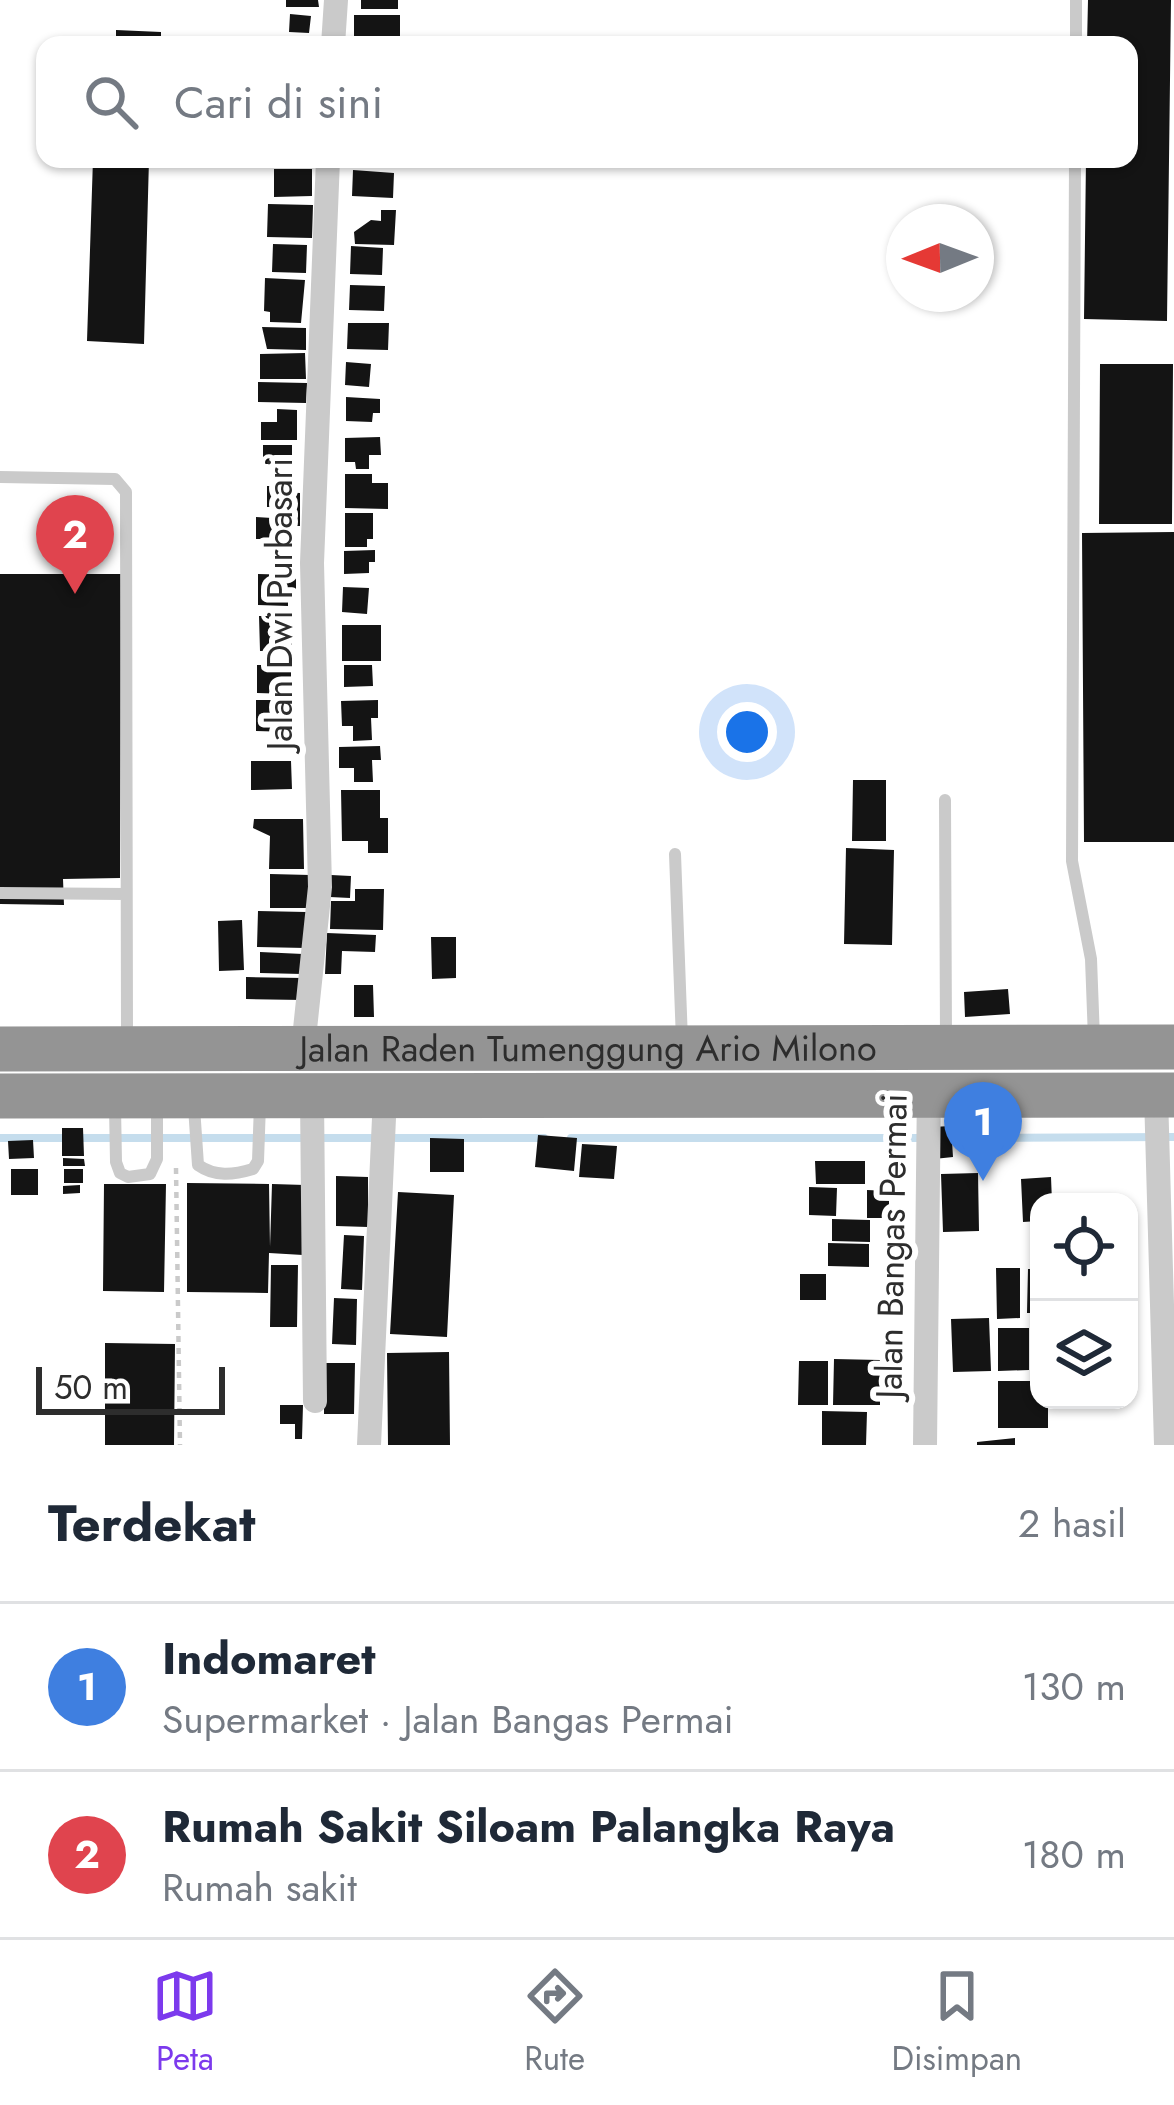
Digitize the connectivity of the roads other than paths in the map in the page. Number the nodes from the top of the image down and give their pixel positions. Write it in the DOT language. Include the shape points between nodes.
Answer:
graph roads {
  1 [pos="336,0"];
  2 [pos="1076,0"];
  3 [pos="334,36"];
  4 [pos="1076,36"];
  5 [pos="328,168"];
  6 [pos="1075,168"];
  7 [pos="0,477"];
  8 [pos="946,800"];
  9 [pos="675,854"];
  10 [pos="0,893"];
  11 [pos="126,894"];
  12 [pos="1094,1046"];
  13 [pos="1174,1047"];
  14 [pos="128,1048"];
  15 [pos="303,1048"];
  16 [pos="682,1048"];
  17 [pos="938,1048"];
  18 [pos="0,1049"];
  19 [pos="0,1096"];
  20 [pos="155,1096"];
  21 [pos="261,1096"];
  22 [pos="385,1096"];
  23 [pos="312,1097"];
  24 [pos="1161,1115"];
  25 [pos="929,1123"];
  26 [pos="315,1401"];
  27 [pos="369,1445"];
  28 [pos="925,1445"];
  29 [pos="1166,1445"];
  1 -- 3 [label="street"];
  2 -- 4 [label="lane"];
  5 -- 15 [label="street, Jalan Dwi Purbasari" via="312,563 320,887"];
  6 -- 12 [label="lane" via="1072,861 1091,958"];
  7 -- 11 [label="lane" via="116,479 126,492"];
  8 -- 17 [label="lane"];
  9 -- 16 [label="lane"];
  10 -- 11 [label="lane"];
  11 -- 14 [label="lane"];
  12 -- 13 [label="highway, Jalan Raden Tumenggung Ario Milono"];
  12 -- 17 [label="highway, Jalan Raden Tumenggung Ario Milono"];
  14 -- 15 [label="highway, Jalan Raden Tumenggung Ario Milono"];
  14 -- 18 [label="highway, Jalan Raden Tumenggung Ario Milono"];
  15 -- 16 [label="highway, Jalan Raden Tumenggung Ario Milono"];
  16 -- 17 [label="highway, Jalan Raden Tumenggung Ario Milono"];
  17 -- 25 [label="street, Jalan Bangas Permai"];
  19 -- 20 [label="highway, Jalan Raden Tumenggung Ario Milono"];
  20 -- 20 [label="lane" via="157,1159 150,1174 128,1178 116,1162"];
  20 -- 21 [label="highway, Jalan Raden Tumenggung Ario Milono"];
  20 -- 21 [label="lane" via="198,1165 236,1174 258,1161"];
  21 -- 23 [label="highway, Jalan Raden Tumenggung Ario Milono"];
  22 -- 23 [label="highway, Jalan Raden Tumenggung Ario Milono"];
  22 -- 25 [label="highway, Jalan Raden Tumenggung Ario Milono"];
  22 -- 27 [label="street"];
  23 -- 26 [label="street"];
  24 -- 25 [label="highway, Jalan Raden Tumenggung Ario Milono"];
  24 -- 29 [label="street"];
  25 -- 28 [label="street, Jalan Bangas Permai"];
}
